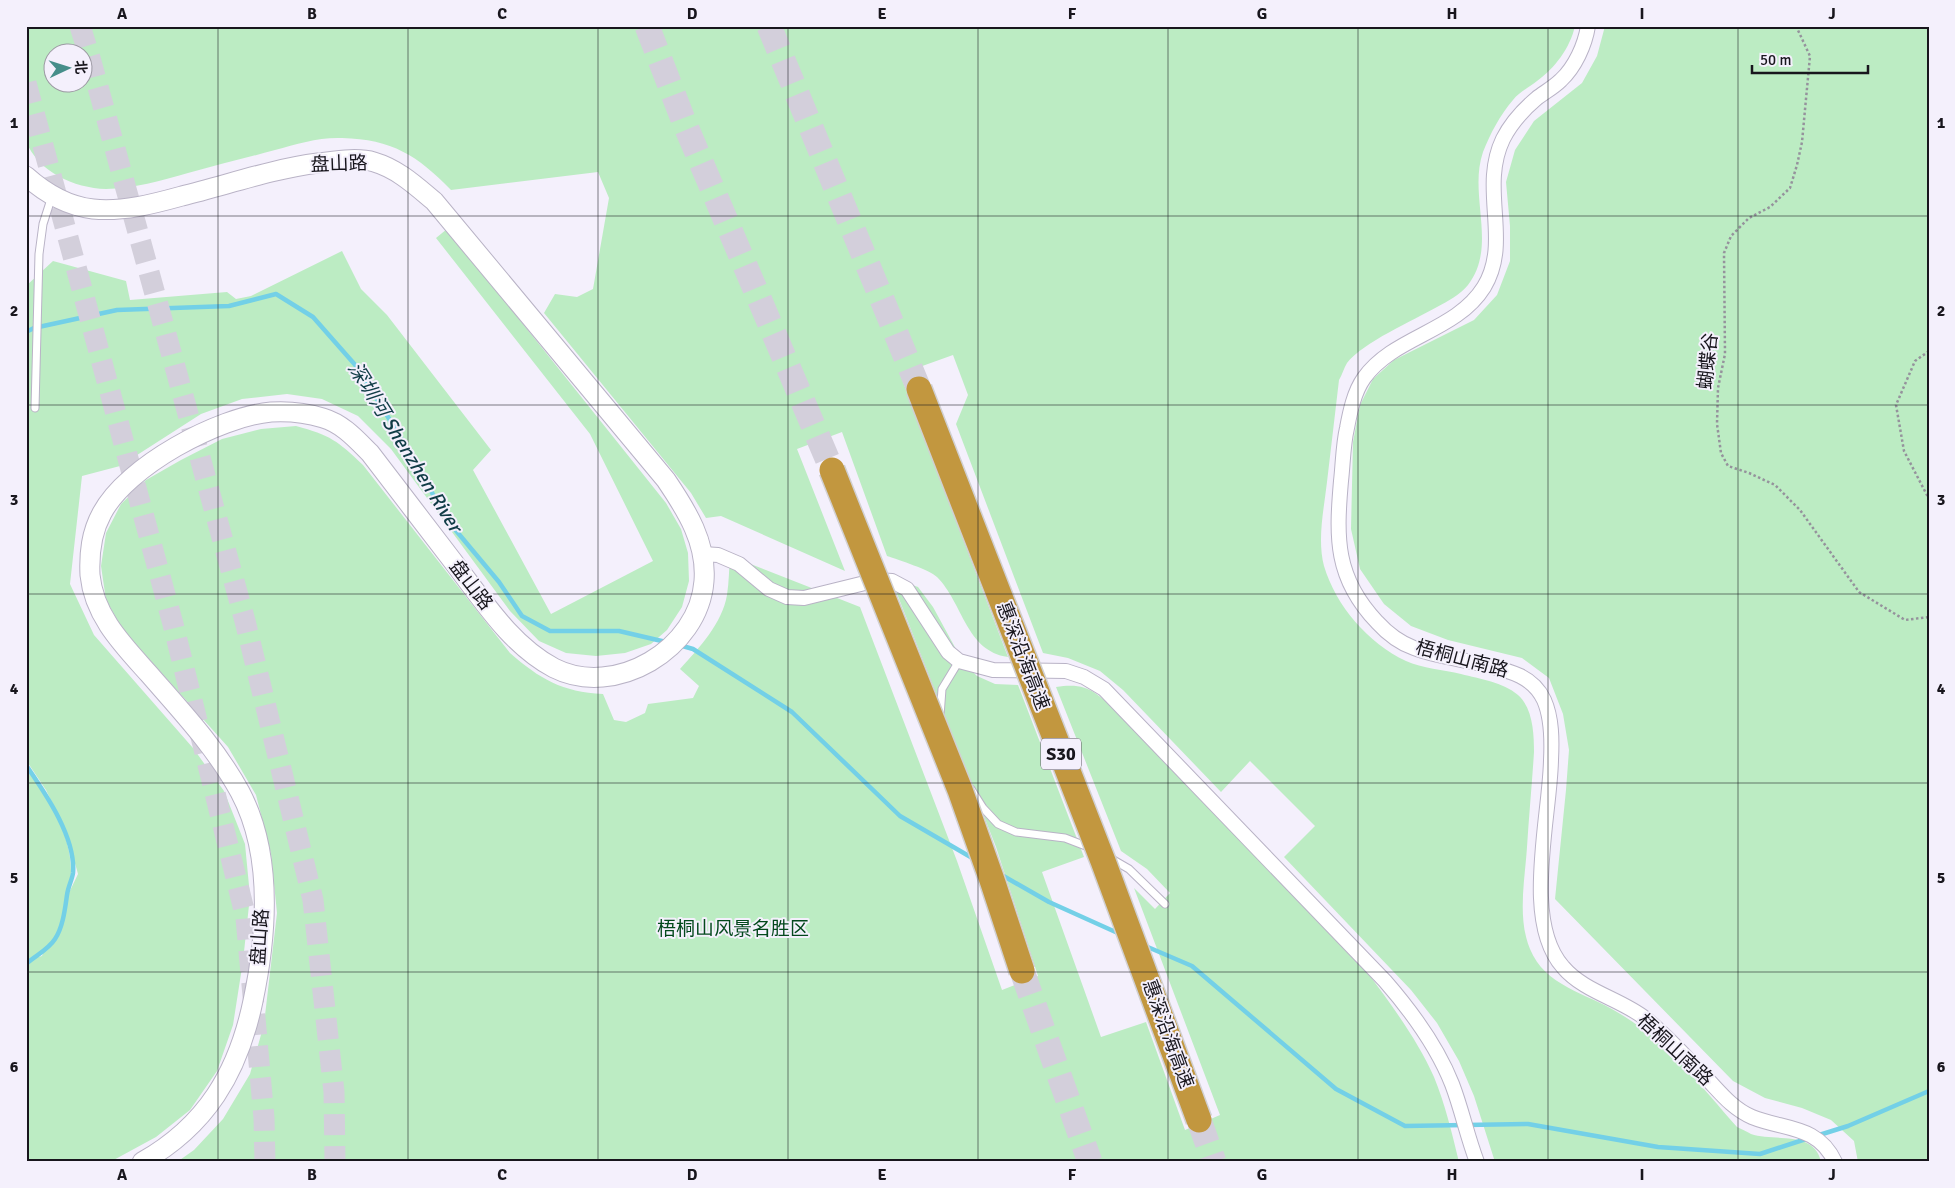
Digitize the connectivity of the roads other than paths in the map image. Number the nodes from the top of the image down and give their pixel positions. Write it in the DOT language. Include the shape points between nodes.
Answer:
graph roads {
  1 [pos="1588,26"];
  2 [pos="26,176"];
  3 [pos="52,196"];
  4 [pos="919,389"];
  5 [pos="35,408"];
  6 [pos="832,470"];
  7 [pos="703,554"];
  8 [pos="959,661"];
  9 [pos="963,777"];
  10 [pos="968,785"];
  11 [pos="1165,904"];
  12 [pos="1022,971"];
  13 [pos="1200,1120"];
  14 [pos="1474,1155"];
  15 [pos="142,1162"];
  16 [pos="1834,1162"];
  1 -- 16 [label="street, 梧桐山南路" via="1576,61 1562,79 1517,118 1503,140 1495,165 1492,191 1496,250 1493,269 1483,288 1456,317 1398,349 1363,379 1353,400 1346,430 1337,522 1338,547 1345,572 1367,612 1399,640 1415,649 1524,677 1536,686 1544,699 1552,739 1542,867 1542,918 1546,938 1564,969 1659,1029 1731,1104 1748,1116 1806,1132 1829,1150"];
  2 -- 3 [label="main road, 盘山路"];
  3 -- 5 [label="lane" via="43,224 39,254"];
  3 -- 7 [label="main road, 盘山路" via="69,204 112,210 158,202 302,165 351,160 373,162 394,170 434,201 666,480 683,505"];
  4 -- 13 [label="highway, 惠深沿海高速 / S30, bridge"];
  6 -- 12 [label="highway, bridge" via="960,790"];
  7 -- 8 [label="street" via="718,555 739,564 769,589 787,597 804,598 877,580 892,581 907,589 948,652"];
  7 -- 15 [label="main road, 盘山路" via="704,582 698,606 685,630 664,652 616,676 575,676 534,656 504,628 370,453 349,431 326,419 301,412 270,412 242,418 177,446 128,479 102,513 92,537 89,556 96,600 106,624 198,729 240,794 251,819 263,877 261,948 250,1017 241,1048 211,1104 192,1126"];
  8 -- 9 [label="lane" via="942,689 940,715 943,740"];
  8 -- 14 [label="street" via="993,670 1066,671 1104,689 1406,1006 1438,1055 1451,1083"];
  10 -- 11 [label="lane" via="998,824 1016,832 1065,838 1101,852 1129,870"];
}
